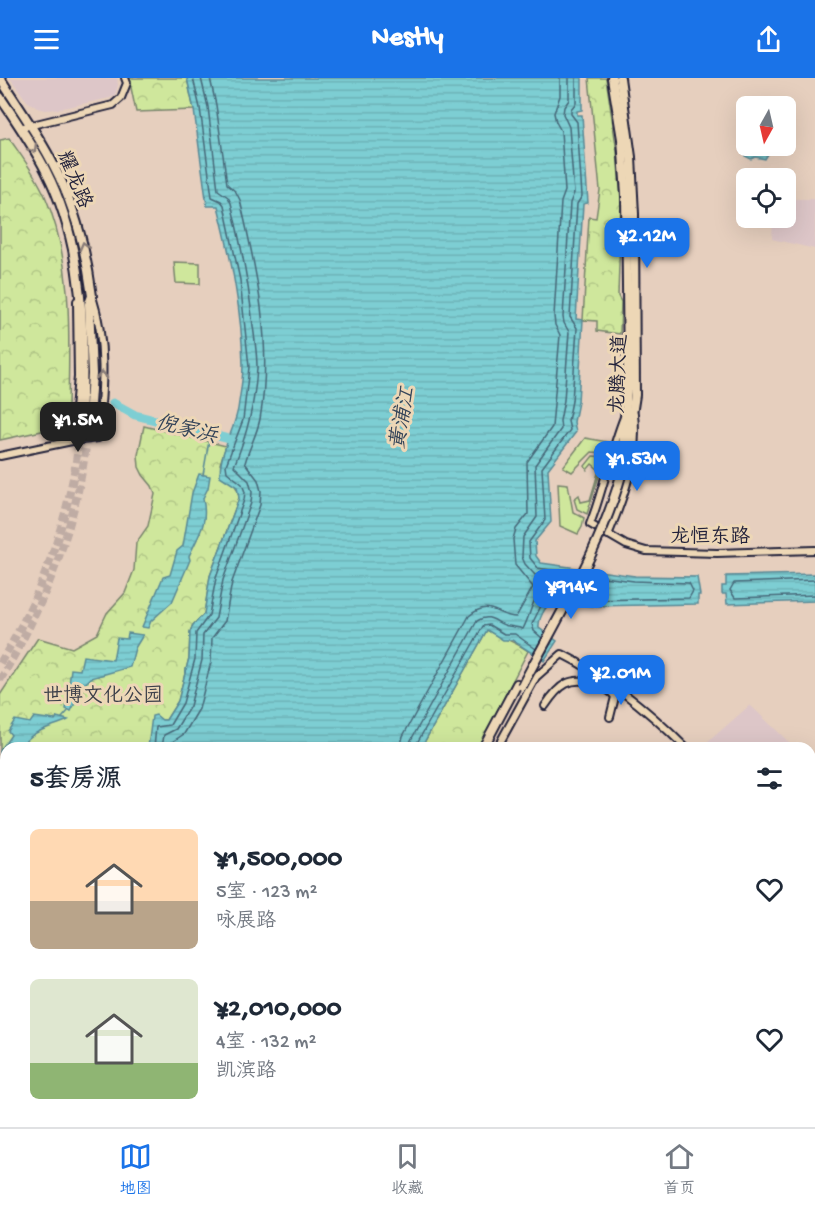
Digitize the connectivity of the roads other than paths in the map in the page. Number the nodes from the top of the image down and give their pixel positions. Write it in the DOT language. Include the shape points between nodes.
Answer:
graph roads {
  1 [pos="0,78"];
  2 [pos="125,78"];
  3 [pos="612,78"];
  4 [pos="620,78"];
  5 [pos="0,97"];
  6 [pos="28,124"];
  7 [pos="20,128"];
  8 [pos="78,282"];
  9 [pos="91,300"];
  10 [pos="630,413"];
  11 [pos="72,441"];
  12 [pos="0,456"];
  13 [pos="623,460"];
  14 [pos="608,535"];
  15 [pos="815,550"];
  16 [pos="545,706"];
  17 [pos="610,717"];
  18 [pos="486,742"];
  19 [pos="492,742"];
  20 [pos="500,742"];
  21 [pos="680,742"];
  1 -- 6 [label="main road, 耀龙路"];
  2 -- 6 [label="street" via="121,98 113,105"];
  3 -- 10 [label="main road, 龙腾大道" via="626,194"];
  4 -- 10 [label="main road, 龙腾大道" via="634,194 635,376"];
  5 -- 7 [label="main road, 耀龙路"];
  6 -- 7 [label="street"];
  9 -- 6 [label="main road, 耀龙路, one-way" via="86,256 70,202"];
  7 -- 8 [label="main road, 耀龙路, one-way" via="46,170 61,205"];
  8 -- 9 [label="main road, 耀龙路" via="85,420 92,374"];
  8 -- 11 [label="street" via="78,377"];
  11 -- 9 [label="street, one-way" via="98,438 102,345 98,313"];
  10 -- 13 [label="main road, 龙腾大道"];
  10 -- 14 [label="street" via="635,432 634,453"];
  10 -- 14 [label="street" via="612,447 590,524"];
  11 -- 12 [label="street"];
  13 -- 18 [label="main road, 龙腾大道, bridge" via="593,540"];
  13 -- 19 [label="main road, 龙腾大道, bridge" via="616,497 598,542"];
  14 -- 15 [label="street, 龙恒东路" via="646,551"];
  16 -- 17 [label="street" via="555,690 565,684 587,681 614,694"];
  20 -- 21 [label="street" via="536,677 562,654 641,706"];
}
